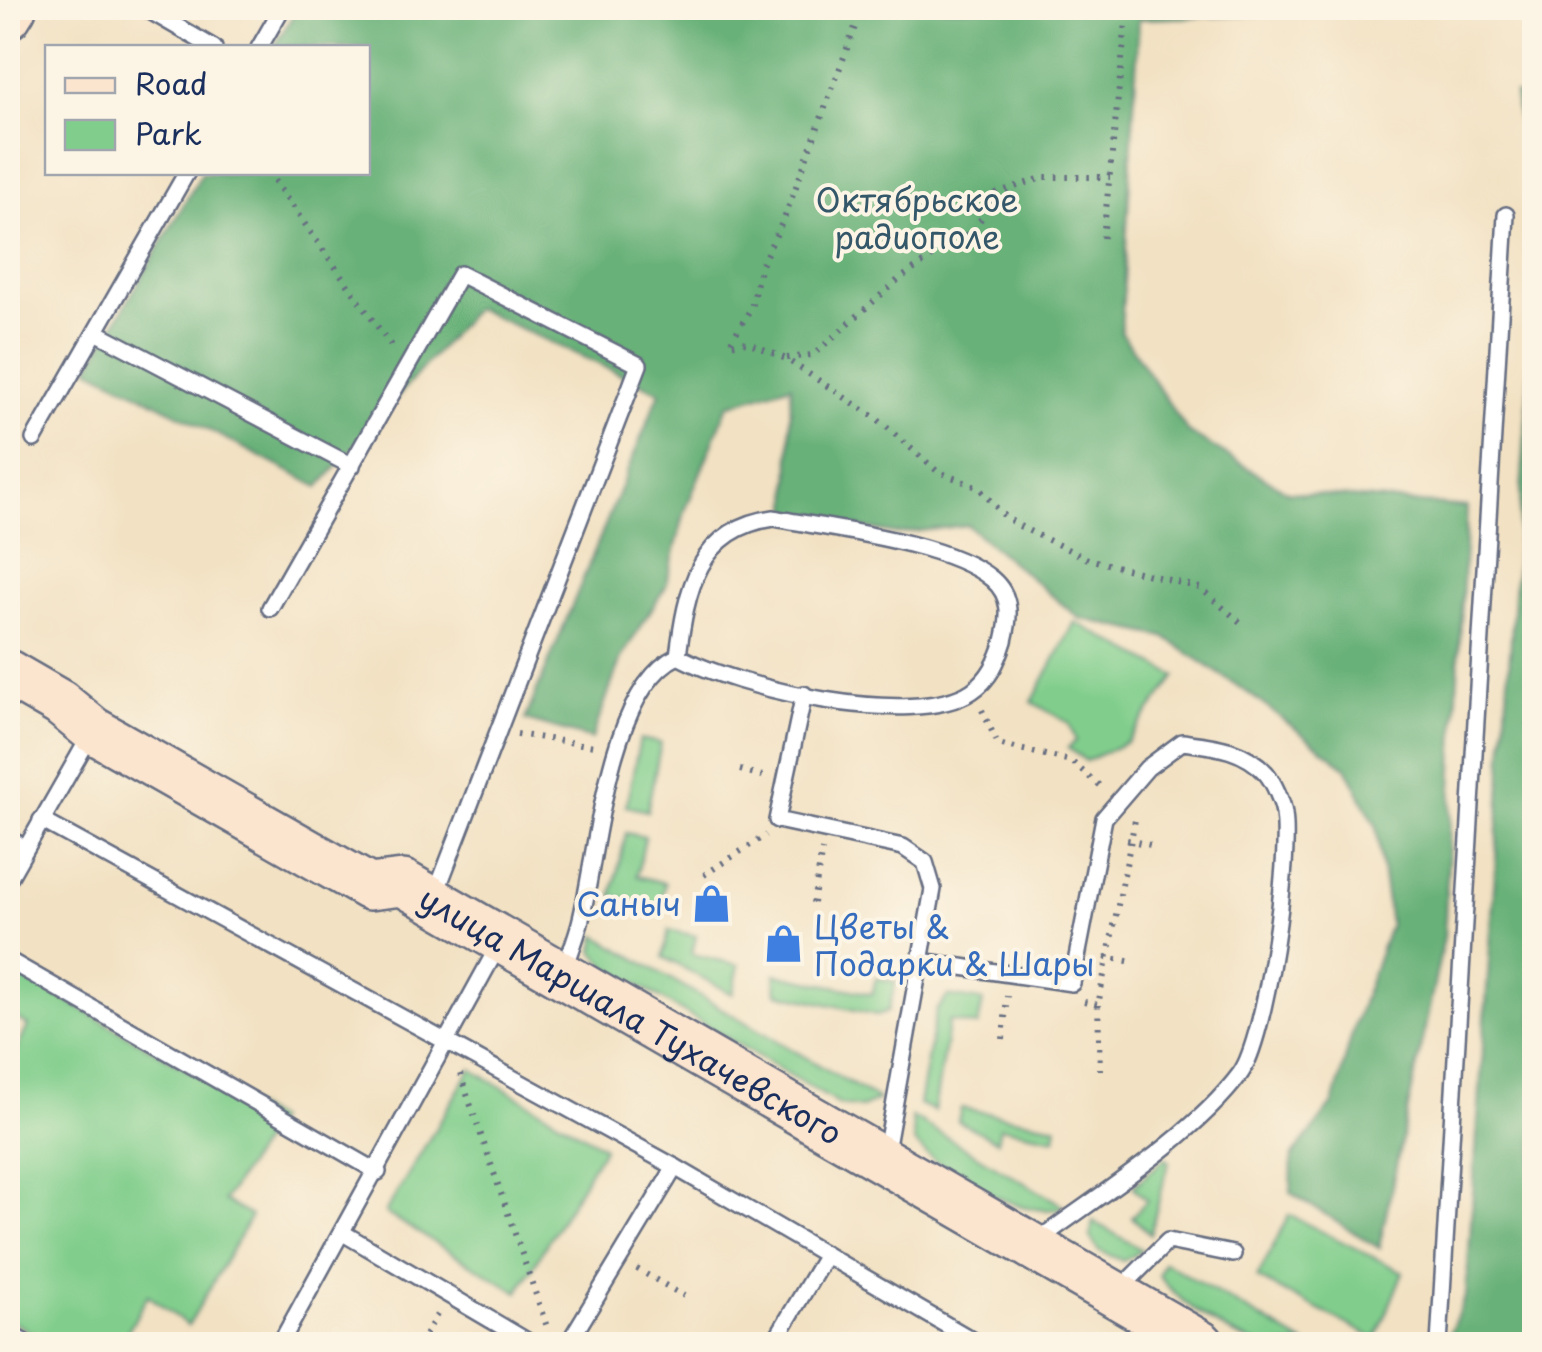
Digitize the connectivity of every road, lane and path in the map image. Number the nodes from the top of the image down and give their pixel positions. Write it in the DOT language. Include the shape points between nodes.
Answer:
graph roads {
  1 [pos="12,8"];
  2 [pos="145,8"];
  3 [pos="282,8"];
  4 [pos="862,8"];
  5 [pos="1158,8"];
  6 [pos="8,16"];
  7 [pos="209,45"];
  8 [pos="261,45"];
  9 [pos="185,175"];
  10 [pos="270,175"];
  11 [pos="1110,176"];
  12 [pos="1506,215"];
  13 [pos="1103,238"];
  14 [pos="96,332"];
  15 [pos="786,358"];
  16 [pos="407,368"];
  17 [pos="34,439"];
  18 [pos="352,466"];
  19 [pos="270,608"];
  20 [pos="1240,622"];
  21 [pos="678,656"];
  22 [pos="8,673"];
  23 [pos="972,691"];
  24 [pos="804,694"];
  25 [pos="93,730"];
  26 [pos="615,751"];
  27 [pos="509,752"];
  28 [pos="1118,802"];
  29 [pos="1136,816"];
  30 [pos="41,820"];
  31 [pos="777,820"];
  32 [pos="825,830"];
  33 [pos="1100,834"];
  34 [pos="8,836"];
  35 [pos="1129,840"];
  36 [pos="1154,846"];
  37 [pos="24,848"];
  38 [pos="704,875"];
  39 [pos="8,880"];
  40 [pos="433,900"];
  41 [pos="812,904"];
  42 [pos="502,940"];
  43 [pos="1078,952"];
  44 [pos="1107,958"];
  45 [pos="8,960"];
  46 [pos="920,960"];
  47 [pos="1133,962"];
  48 [pos="562,974"];
  49 [pos="993,986"];
  50 [pos="1080,1002"];
  51 [pos="1098,1005"];
  52 [pos="1002,1039"];
  53 [pos="448,1040"];
  54 [pos="1100,1070"];
  55 [pos="884,1161"];
  56 [pos="675,1167"];
  57 [pos="378,1172"];
  58 [pos="343,1234"];
  59 [pos="1029,1246"];
  60 [pos="1232,1254"];
  61 [pos="826,1256"];
  62 [pos="620,1259"];
  63 [pos="1114,1294"];
  64 [pos="448,1295"];
  65 [pos="684,1296"];
  66 [pos="8,1333"];
  67 [pos="27,1344"];
  68 [pos="280,1344"];
  69 [pos="420,1344"];
  70 [pos="532,1344"];
  71 [pos="553,1344"];
  72 [pos="568,1344"];
  73 [pos="773,1344"];
  74 [pos="979,1344"];
  75 [pos="1201,1344"];
  76 [pos="1439,1344"];
  1 -- 6 [label="street"];
  2 -- 7 [label="lane"];
  3 -- 8 [label="lane"];
  4 -- 15 [label="path" via="761,265 751,308 729,345 747,342"];
  5 -- 11 [label="path" via="1127,13"];
  9 -- 14 [label="lane"];
  10 -- 16 [label="path"];
  11 -- 13 [label="path"];
  11 -- 15 [label="path" via="1046,177 996,192 975,229 899,279 813,355"];
  12 -- 76 [label="lane"];
  14 -- 17 [label="lane"];
  14 -- 18 [label="lane"];
  15 -- 20 [label="path" via="876,418 937,471 979,488 1023,528 1088,559 1200,588"];
  16 -- 18 [label="lane"];
  16 -- 40 [label="lane" via="460,274 639,364"];
  18 -- 19 [label="lane"];
  21 -- 23 [label="lane" via="685,603 699,567 743,522 774,518 948,554 992,579 1009,601 1009,620 997,664"];
  21 -- 24 [label="lane" via="710,674"];
  21 -- 26 [label="lane" via="660,664"];
  22 -- 25 [label="street, улица Маршала Тухачевского"];
  23 -- 24 [label="lane" via="909,708"];
  23 -- 28 [label="path" via="998,744 1070,761"];
  24 -- 31 [label="lane"];
  25 -- 30 [label="lane"];
  25 -- 40 [label="street, улица Маршала Тухачевского" via="369,887 403,884"];
  26 -- 27 [label="path" via="516,734"];
  26 -- 48 [label="lane" via="581,920"];
  28 -- 33 [label="lane"];
  28 -- 59 [label="lane" via="1146,768 1182,742 1231,748 1266,774 1284,812 1284,861 1260,1030 1242,1072 1206,1112"];
  29 -- 35 [label="path"];
  30 -- 37 [label="lane"];
  30 -- 53 [label="lane" via="374,1006"];
  31 -- 32 [label="lane"];
  31 -- 38 [label="path" via="764,837"];
  32 -- 41 [label="path"];
  32 -- 46 [label="lane" via="903,847 925,862 932,889"];
  33 -- 35 [label="path"];
  33 -- 43 [label="lane"];
  34 -- 37 [label="lane"];
  35 -- 36 [label="path"];
  35 -- 44 [label="path"];
  37 -- 39 [label="lane"];
  40 -- 42 [label="street, улица Маршала Тухачевского"];
  42 -- 48 [label="street, улица Маршала Тухачевского"];
  42 -- 53 [label="lane"];
  43 -- 44 [label="path"];
  43 -- 46 [label="lane" via="1072,983"];
  44 -- 47 [label="path"];
  44 -- 51 [label="path"];
  45 -- 57 [label="lane"];
  46 -- 55 [label="lane"];
  48 -- 55 [label="street, улица Маршала Тухачевского"];
  49 -- 52 [label="path" via="1008,989"];
  50 -- 51 [label="path"];
  51 -- 54 [label="path"];
  53 -- 56 [label="lane"];
  53 -- 57 [label="lane"];
  53 -- 71 [label="path"];
  55 -- 59 [label="street, улица Маршала Тухачевского"];
  56 -- 61 [label="lane"];
  56 -- 62 [label="lane"];
  57 -- 58 [label="lane"];
  58 -- 64 [label="lane"];
  58 -- 68 [label="lane"];
  59 -- 63 [label="street, улица Маршала Тухачевского"];
  60 -- 63 [label="lane" via="1168,1241"];
  61 -- 73 [label="lane"];
  61 -- 74 [label="lane"];
  62 -- 65 [label="path"];
  62 -- 72 [label="lane"];
  63 -- 75 [label="street, улица Маршала Тухачевского"];
  64 -- 69 [label="path"];
  64 -- 70 [label="lane"];
  66 -- 67 [label="lane"];
}
